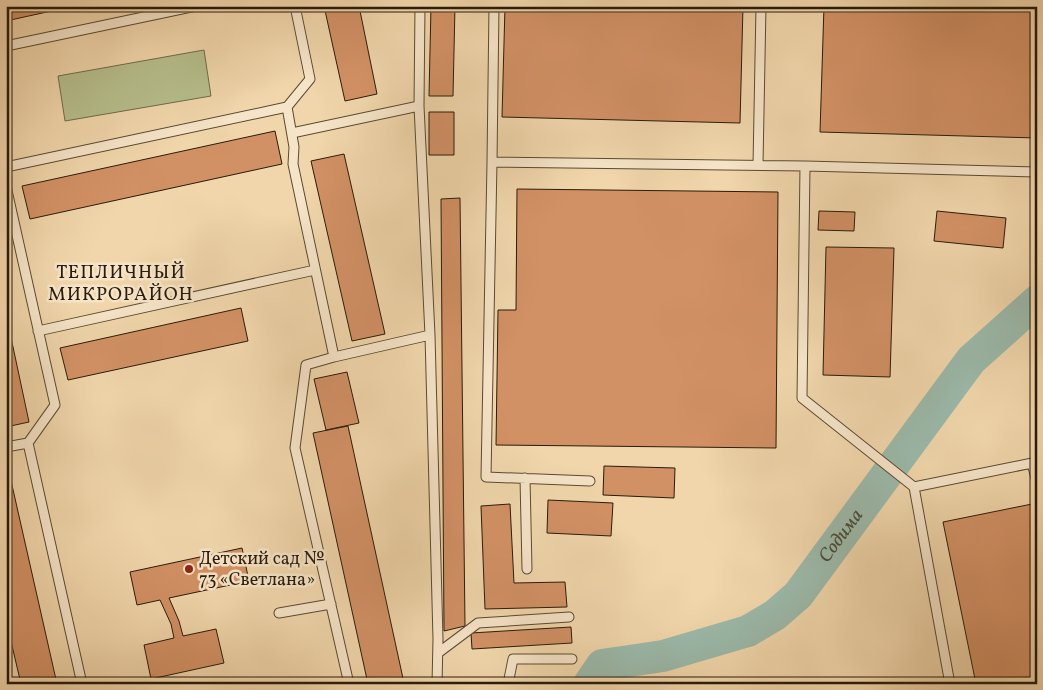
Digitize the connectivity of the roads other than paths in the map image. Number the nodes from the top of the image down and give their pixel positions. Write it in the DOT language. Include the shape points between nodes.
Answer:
graph roads {
  1 [pos="196,6"];
  2 [pos="295,6"];
  3 [pos="420,6"];
  4 [pos="494,6"];
  5 [pos="761,6"];
  6 [pos="6,46"];
  7 [pos="419,106"];
  8 [pos="287,107"];
  9 [pos="292,132"];
  10 [pos="492,162"];
  11 [pos="758,166"];
  12 [pos="805,166"];
  13 [pos="6,167"];
  14 [pos="1037,172"];
  15 [pos="6,186"];
  16 [pos="9,207"];
  17 [pos="316,270"];
  18 [pos="38,331"];
  19 [pos="430,335"];
  20 [pos="334,357"];
  21 [pos="28,443"];
  22 [pos="6,447"];
  23 [pos="1034,463"];
  24 [pos="525,478"];
  25 [pos="590,482"];
  26 [pos="1037,482"];
  27 [pos="914,486"];
  28 [pos="527,569"];
  29 [pos="331,604"];
  30 [pos="280,613"];
  31 [pos="569,617"];
  32 [pos="438,653"];
  33 [pos="572,659"];
  34 [pos="82,684"];
  35 [pos="349,684"];
  36 [pos="437,684"];
  37 [pos="508,684"];
  38 [pos="950,684"];
  1 -- 6 [label="lane"];
  2 -- 8 [label="lane" via="310,79"];
  3 -- 7 [label="lane"];
  4 -- 10 [label="lane"];
  5 -- 11 [label="lane"];
  7 -- 9 [label="lane"];
  7 -- 19 [label="lane"];
  8 -- 9 [label="lane"];
  8 -- 13 [label="lane"];
  9 -- 17 [label="lane" via="293,164"];
  10 -- 11 [label="lane"];
  10 -- 24 [label="lane" via="486,477"];
  11 -- 12 [label="lane"];
  12 -- 14 [label="lane"];
  12 -- 27 [label="lane" via="802,398"];
  15 -- 16 [label="lane"];
  16 -- 18 [label="lane"];
  17 -- 18 [label="lane"];
  17 -- 20 [label="lane"];
  18 -- 21 [label="lane" via="55,405"];
  19 -- 20 [label="lane"];
  19 -- 32 [label="lane"];
  20 -- 29 [label="lane" via="306,365 295,448"];
  21 -- 22 [label="lane"];
  21 -- 34 [label="lane"];
  23 -- 26 [label="lane"];
  23 -- 27 [label="lane"];
  24 -- 25 [label="lane"];
  24 -- 28 [label="lane"];
  27 -- 38 [label="lane"];
  29 -- 30 [label="lane"];
  29 -- 35 [label="lane"];
  31 -- 32 [label="lane" via="478,623"];
  32 -- 36 [label="lane"];
  33 -- 37 [label="lane" via="513,659"];
}
